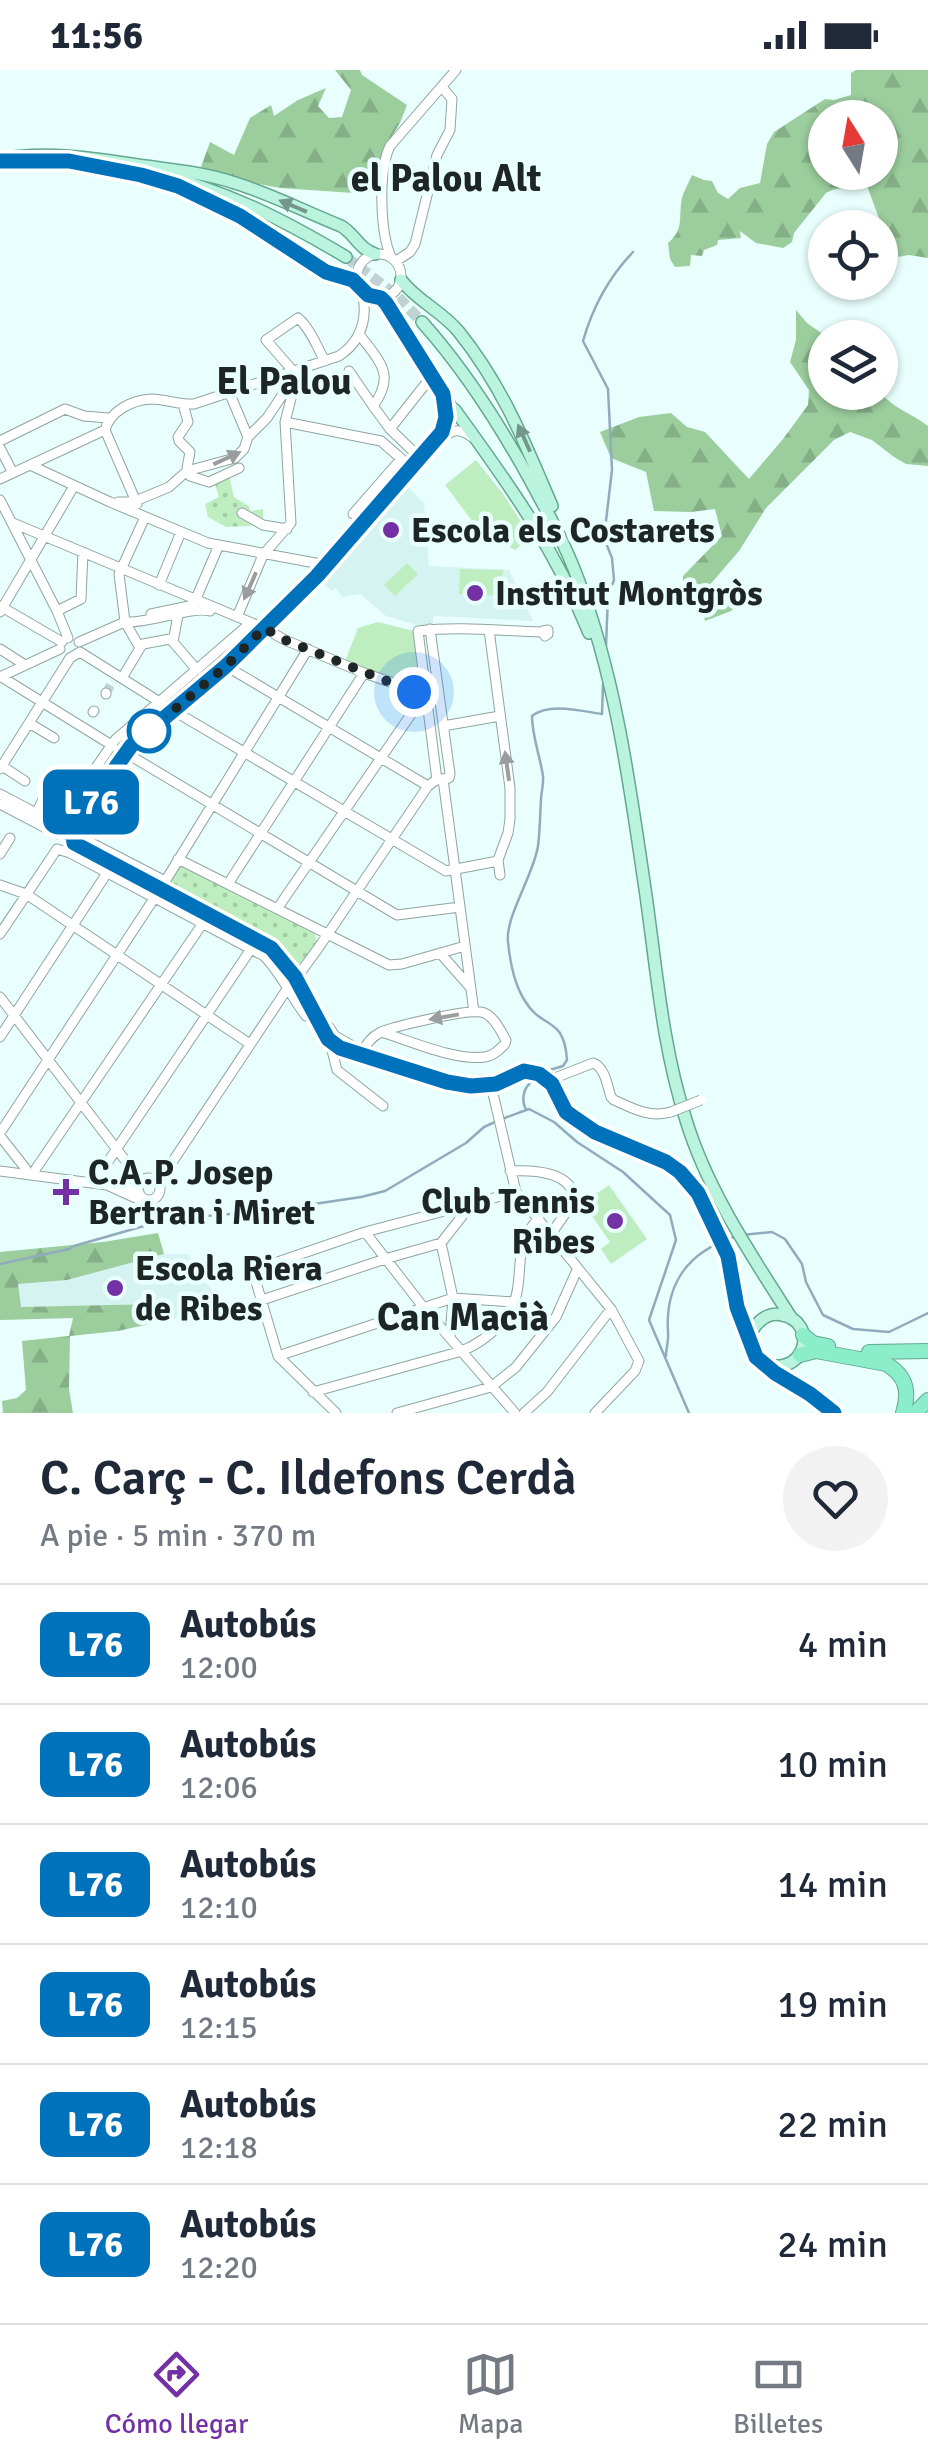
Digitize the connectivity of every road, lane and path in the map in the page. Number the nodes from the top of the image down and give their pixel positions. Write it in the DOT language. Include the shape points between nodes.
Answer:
graph roads {
  1 [pos="456,70"];
  2 [pos="442,86"];
  3 [pos="0,160"];
  4 [pos="69,161"];
  5 [pos="384,237"];
  6 [pos="377,253"];
  7 [pos="346,257"];
  8 [pos="399,265"];
  9 [pos="360,287"];
  10 [pos="393,293"];
  11 [pos="378,298"];
  12 [pos="366,314"];
  13 [pos="395,316"];
  14 [pos="422,322"];
  15 [pos="359,334"];
  16 [pos="325,361"];
  17 [pos="349,371"];
  18 [pos="294,372"];
  19 [pos="432,377"];
  20 [pos="294,387"];
  21 [pos="229,392"];
  22 [pos="443,394"];
  23 [pos="183,404"];
  24 [pos="373,406"];
  25 [pos="455,410"];
  26 [pos="285,422"];
  27 [pos="106,424"];
  28 [pos="390,430"];
  29 [pos="442,432"];
  30 [pos="248,437"];
  31 [pos="0,440"];
  32 [pos="381,441"];
  33 [pos="479,443"];
  34 [pos="0,448"];
  35 [pos="401,459"];
  36 [pos="415,463"];
  37 [pos="30,465"];
  38 [pos="240,468"];
  39 [pos="187,471"];
  40 [pos="13,473"];
  41 [pos="0,479"];
  42 [pos="74,486"];
  43 [pos="0,500"];
  44 [pos="136,501"];
  45 [pos="110,502"];
  46 [pos="242,513"];
  47 [pos="353,514"];
  48 [pos="143,516"];
  49 [pos="13,523"];
  50 [pos="289,525"];
  51 [pos="556,529"];
  52 [pos="181,532"];
  53 [pos="46,537"];
  54 [pos="218,546"];
  55 [pos="82,552"];
  56 [pos="263,555"];
  57 [pos="32,562"];
  58 [pos="326,565"];
  59 [pos="121,569"];
  60 [pos="159,585"];
  61 [pos="198,602"];
  62 [pos="1,608"];
  63 [pos="57,611"];
  64 [pos="178,615"];
  65 [pos="237,616"];
  66 [pos="125,622"];
  67 [pos="247,626"];
  68 [pos="261,630"];
  69 [pos="430,630"];
  70 [pos="489,630"];
  71 [pos="542,632"];
  72 [pos="173,642"];
  73 [pos="64,643"];
  74 [pos="140,648"];
  75 [pos="0,649"];
  76 [pos="308,649"];
  77 [pos="76,651"];
  78 [pos="25,665"];
  79 [pos="605,665"];
  80 [pos="226,666"];
  81 [pos="197,670"];
  82 [pos="364,672"];
  83 [pos="0,677"];
  84 [pos="117,678"];
  85 [pos="425,694"];
  86 [pos="279,696"];
  87 [pos="42,702"];
  88 [pos="160,702"];
  89 [pos="174,711"];
  90 [pos="500,716"];
  91 [pos="28,723"];
  92 [pos="329,726"];
  93 [pos="443,726"];
  94 [pos="54,738"];
  95 [pos="113,746"];
  96 [pos="245,752"];
  97 [pos="126,753"];
  98 [pos="380,757"];
  99 [pos="2,761"];
  100 [pos="25,781"];
  101 [pos="294,782"];
  102 [pos="435,782"];
  103 [pos="46,793"];
  104 [pos="0,794"];
  105 [pos="0,804"];
  106 [pos="213,804"];
  107 [pos="343,811"];
  108 [pos="36,812"];
  109 [pos="57,829"];
  110 [pos="261,833"];
  111 [pos="10,838"];
  112 [pos="391,840"];
  113 [pos="68,842"];
  114 [pos="0,854"];
  115 [pos="178,859"];
  116 [pos="308,862"];
  117 [pos="498,862"];
  118 [pos="455,868"];
  119 [pos="107,872"];
  120 [pos="500,874"];
  121 [pos="228,884"];
  122 [pos="163,885"];
  123 [pos="0,886"];
  124 [pos="356,891"];
  125 [pos="26,894"];
  126 [pos="154,898"];
  127 [pos="460,907"];
  128 [pos="277,910"];
  129 [pos="202,923"];
  130 [pos="73,926"];
  131 [pos="0,934"];
  132 [pos="328,934"];
  133 [pos="465,946"];
  134 [pos="251,948"];
  135 [pos="440,954"];
  136 [pos="116,955"];
  137 [pos="295,977"];
  138 [pos="160,984"];
  139 [pos="470,986"];
  140 [pos="288,988"];
  141 [pos="0,997"];
  142 [pos="474,1012"];
  143 [pos="14,1015"];
  144 [pos="207,1015"];
  145 [pos="319,1022"];
  146 [pos="415,1022"];
  147 [pos="381,1032"];
  148 [pos="0,1037"];
  149 [pos="328,1039"];
  150 [pos="413,1042"];
  151 [pos="250,1044"];
  152 [pos="363,1050"];
  153 [pos="48,1060"];
  154 [pos="505,1080"];
  155 [pos="548,1081"];
  156 [pos="469,1085"];
  157 [pos="491,1086"];
  158 [pos="701,1100"];
  159 [pos="81,1104"];
  160 [pos="383,1106"];
  161 [pos="495,1106"];
  162 [pos="0,1134"];
  163 [pos="116,1148"];
  164 [pos="509,1166"];
  165 [pos="0,1168"];
  166 [pos="30,1169"];
  167 [pos="97,1178"];
  168 [pos="159,1182"];
  169 [pos="141,1191"];
  170 [pos="516,1192"];
  171 [pos="465,1205"];
  172 [pos="538,1218"];
  173 [pos="366,1232"];
  174 [pos="551,1234"];
  175 [pos="441,1243"];
  176 [pos="385,1259"];
  177 [pos="577,1270"];
  178 [pos="762,1274"];
  179 [pos="453,1298"];
  180 [pos="262,1300"];
  181 [pos="515,1302"];
  182 [pos="424,1308"];
  183 [pos="611,1310"];
  184 [pos="741,1315"];
  185 [pos="771,1315"];
  186 [pos="792,1319"];
  187 [pos="758,1322"];
  188 [pos="803,1335"];
  189 [pos="450,1337"];
  190 [pos="751,1344"];
  191 [pos="462,1351"];
  192 [pos="928,1352"];
  193 [pos="278,1356"];
  194 [pos="798,1357"];
  195 [pos="768,1366"];
  196 [pos="491,1387"];
  197 [pos="312,1392"];
  198 [pos="810,1394"];
  199 [pos="928,1400"];
  200 [pos="336,1413"];
  201 [pos="397,1413"];
  202 [pos="514,1413"];
  203 [pos="524,1413"];
  204 [pos="595,1413"];
  205 [pos="834,1413"];
  206 [pos="903,1413"];
  207 [pos="915,1413"];
  1 -- 2 [label="street"];
  2 -- 5 [label="street" via="386,152"];
  2 -- 8 [label="street" via="452,99 450,130 437,154 415,244"];
  3 -- 4 [label="main road"];
  6 -- 3 [label="main road, one-way" via="341,226 218,178 83,157"];
  4 -- 7 [label="main road" via="209,188"];
  4 -- 9 [label="main road" via="200,194"];
  5 -- 6 [label="street"];
  5 -- 8 [label="street"];
  6 -- 8 [label="street"];
  6 -- 9 [label="street" via="360,264"];
  8 -- 10 [label="street"];
  51 -- 8 [label="main road, one-way" via="506,402 456,328 408,288"];
  9 -- 11 [label="street"];
  9 -- 12 [label="street"];
  10 -- 11 [label="street"];
  10 -- 13 [label="street"];
  11 -- 12 [label="street"];
  11 -- 13 [label="street"];
  12 -- 15 [label="street"];
  13 -- 19 [label="street"];
  14 -- 51 [label="main road" via="485,403"];
  15 -- 16 [label="street" via="348,350"];
  15 -- 24 [label="street" via="386,376"];
  16 -- 18 [label="street"];
  16 -- 18 [label="street" via="298,318 266,340"];
  17 -- 24 [label="street"];
  18 -- 20 [label="street"];
  18 -- 21 [label="street"];
  19 -- 22 [label="street"];
  19 -- 28 [label="street"];
  20 -- 26 [label="street"];
  20 -- 30 [label="street"];
  21 -- 23 [label="street"];
  21 -- 30 [label="street"];
  22 -- 25 [label="street"];
  22 -- 29 [label="street"];
  23 -- 27 [label="street" via="137,402"];
  23 -- 39 [label="street" via="188,422 178,437 190,452"];
  24 -- 28 [label="street"];
  25 -- 29 [label="street"];
  25 -- 33 [label="main road"];
  26 -- 32 [label="street"];
  26 -- 50 [label="street"];
  27 -- 31 [label="street" via="65,409"];
  27 -- 37 [label="street"];
  27 -- 44 [label="street"];
  28 -- 32 [label="street"];
  28 -- 36 [label="street"];
  29 -- 36 [label="street"];
  39 -- 30 [label="street, one-way" via="235,458"];
  32 -- 35 [label="street"];
  33 -- 36 [label="street" via="454,430"];
  33 -- 79 [label="main road" via="538,529"];
  34 -- 40 [label="street"];
  35 -- 36 [label="street"];
  35 -- 47 [label="street"];
  36 -- 58 [label="street"];
  37 -- 40 [label="street"];
  37 -- 42 [label="street"];
  38 -- 39 [label="street" via="209,482"];
  39 -- 44 [label="street"];
  40 -- 41 [label="street"];
  42 -- 45 [label="street"];
  42 -- 53 [label="street"];
  43 -- 49 [label="street"];
  44 -- 45 [label="street"];
  44 -- 48 [label="street"];
  45 -- 48 [label="street"];
  46 -- 50 [label="street" via="263,526"];
  48 -- 52 [label="street"];
  48 -- 59 [label="street"];
  49 -- 53 [label="street"];
  49 -- 57 [label="street"];
  50 -- 56 [label="street"];
  51 -- 79 [label="main road"];
  52 -- 54 [label="street"];
  52 -- 60 [label="street"];
  53 -- 55 [label="street"];
  53 -- 57 [label="street"];
  54 -- 56 [label="street"];
  54 -- 61 [label="street"];
  55 -- 59 [label="street"];
  55 -- 63 [label="street" via="81,599"];
  56 -- 58 [label="street"];
  56 -- 65 [label="street, one-way"];
  57 -- 62 [label="street"];
  57 -- 63 [label="street"];
  58 -- 68 [label="street"];
  59 -- 60 [label="street"];
  59 -- 66 [label="street"];
  60 -- 61 [label="street"];
  61 -- 65 [label="street"];
  61 -- 66 [label="street"];
  62 -- 73 [label="street"];
  63 -- 73 [label="street"];
  64 -- 66 [label="street"];
  64 -- 67 [label="street" via="204,609"];
  64 -- 72 [label="street"];
  65 -- 68 [label="street"];
  66 -- 74 [label="street"];
  66 -- 77 [label="street"];
  67 -- 68 [label="street"];
  67 -- 81 [label="street"];
  68 -- 76 [label="street"];
  68 -- 80 [label="street"];
  69 -- 70 [label="street"];
  69 -- 85 [label="street" via="418,631"];
  69 -- 93 [label="street"];
  70 -- 71 [label="street"];
  70 -- 90 [label="street"];
  72 -- 74 [label="street"];
  72 -- 81 [label="street"];
  73 -- 77 [label="street"];
  73 -- 77 [label="street" via="64,655"];
  73 -- 78 [label="street"];
  74 -- 84 [label="street"];
  75 -- 78 [label="street"];
  76 -- 82 [label="street"];
  76 -- 86 [label="street"];
  77 -- 84 [label="street"];
  77 -- 87 [label="street"];
  78 -- 83 [label="street"];
  79 -- 178 [label="main road" via="675,1080 711,1182"];
  80 -- 86 [label="street"];
  80 -- 89 [label="street"];
  81 -- 88 [label="street"];
  82 -- 85 [label="street"];
  82 -- 92 [label="street"];
  83 -- 87 [label="street"];
  84 -- 88 [label="street"];
  85 -- 98 [label="street"];
  85 -- 102 [label="street"];
  86 -- 92 [label="street"];
  86 -- 96 [label="street"];
  87 -- 91 [label="street"];
  87 -- 95 [label="street"];
  88 -- 89 [label="street"];
  88 -- 95 [label="street"];
  89 -- 96 [label="street"];
  89 -- 97 [label="street"];
  90 -- 93 [label="street"];
  117 -- 90 [label="street, one-way" via="511,808"];
  91 -- 94 [label="street"];
  91 -- 99 [label="street"];
  92 -- 98 [label="street"];
  92 -- 101 [label="street"];
  93 -- 102 [label="street" via="450,778"];
  95 -- 109 [label="street"];
  96 -- 101 [label="street"];
  96 -- 106 [label="street"];
  97 -- 106 [label="street"];
  97 -- 113 [label="street"];
  98 -- 102 [label="street"];
  98 -- 107 [label="street"];
  99 -- 100 [label="street"];
  101 -- 107 [label="street"];
  101 -- 110 [label="street"];
  102 -- 112 [label="street"];
  102 -- 118 [label="street"];
  103 -- 108 [label="street"];
  104 -- 109 [label="street"];
  105 -- 109 [label="street"];
  106 -- 110 [label="street"];
  106 -- 115 [label="street"];
  107 -- 112 [label="street"];
  107 -- 116 [label="street"];
  109 -- 113 [label="street"];
  110 -- 116 [label="street"];
  110 -- 121 [label="street"];
  111 -- 114 [label="street"];
  112 -- 118 [label="street" via="446,871"];
  112 -- 124 [label="street"];
  113 -- 119 [label="street"];
  113 -- 122 [label="street"];
  113 -- 125 [label="street"];
  115 -- 121 [label="street"];
  115 -- 122 [label="street"];
  116 -- 124 [label="street"];
  116 -- 128 [label="street"];
  117 -- 118 [label="street"];
  117 -- 120 [label="street"];
  118 -- 127 [label="street"];
  119 -- 126 [label="street"];
  119 -- 130 [label="street"];
  121 -- 128 [label="street"];
  122 -- 126 [label="street"];
  122 -- 137 [label="street" via="271,948"];
  123 -- 125 [label="street"];
  124 -- 127 [label="street" via="398,915"];
  124 -- 132 [label="street"];
  125 -- 130 [label="street"];
  125 -- 131 [label="street"];
  126 -- 129 [label="street"];
  126 -- 136 [label="street"];
  127 -- 133 [label="street"];
  128 -- 132 [label="street"];
  129 -- 134 [label="street"];
  129 -- 138 [label="street"];
  130 -- 136 [label="street"];
  130 -- 143 [label="street"];
  132 -- 135 [label="street" via="389,966"];
  132 -- 137 [label="street"];
  133 -- 135 [label="street"];
  133 -- 139 [label="street"];
  134 -- 140 [label="street"];
  134 -- 144 [label="street"];
  135 -- 139 [label="street"];
  136 -- 138 [label="street"];
  136 -- 153 [label="street"];
  137 -- 140 [label="street"];
  137 -- 145 [label="street"];
  138 -- 144 [label="street"];
  138 -- 159 [label="street"];
  139 -- 142 [label="street"];
  140 -- 145 [label="street" via="306,1016"];
  140 -- 151 [label="street"];
  141 -- 143 [label="street"];
  142 -- 146 [label="street, one-way"];
  142 -- 150 [label="street" via="492,1018 506,1040 490,1055 456,1056"];
  143 -- 148 [label="street"];
  143 -- 153 [label="street"];
  144 -- 151 [label="street"];
  144 -- 163 [label="street"];
  145 -- 149 [label="street"];
  145 -- 152 [label="street"];
  146 -- 147 [label="street"];
  146 -- 150 [label="street"];
  147 -- 150 [label="street"];
  147 -- 152 [label="street"];
  149 -- 152 [label="street"];
  149 -- 160 [label="street" via="337,1070"];
  151 -- 168 [label="street"];
  152 -- 156 [label="street"];
  153 -- 159 [label="street"];
  153 -- 162 [label="street"];
  154 -- 155 [label="street" via="524,1071"];
  154 -- 157 [label="street"];
  154 -- 161 [label="street"];
  155 -- 158 [label="street, bridge" via="593,1062 614,1100 646,1114"];
  155 -- 184 [label="street" via="566,1112 688,1178 728,1256"];
  156 -- 157 [label="street"];
  156 -- 161 [label="street"];
  157 -- 161 [label="street"];
  159 -- 163 [label="street"];
  159 -- 166 [label="street"];
  161 -- 164 [label="street"];
  162 -- 166 [label="street"];
  163 -- 167 [label="street"];
  163 -- 169 [label="street"];
  164 -- 170 [label="street"];
  164 -- 174 [label="street" via="553,1174 573,1189 574,1201"];
  165 -- 166 [label="street"];
  165 -- 169 [label="street"];
  166 -- 167 [label="street"];
  167 -- 169 [label="street"];
  168 -- 169 [label="street" via="149,1178"];
  168 -- 169 [label="street" via="154,1199"];
  170 -- 171 [label="street"];
  170 -- 172 [label="street"];
  171 -- 173 [label="street"];
  171 -- 175 [label="street"];
  172 -- 174 [label="street"];
  172 -- 181 [label="street" via="521,1246"];
  173 -- 176 [label="street"];
  173 -- 180 [label="street" via="254,1270"];
  174 -- 177 [label="street"];
  175 -- 176 [label="street"];
  175 -- 179 [label="street"];
  176 -- 180 [label="street"];
  176 -- 182 [label="street"];
  177 -- 183 [label="street"];
  177 -- 196 [label="street" via="556,1317"];
  178 -- 185 [label="main road" via="772,1295"];
  178 -- 186 [label="main road"];
  179 -- 181 [label="street"];
  179 -- 182 [label="street"];
  179 -- 189 [label="street"];
  180 -- 193 [label="street"];
  181 -- 191 [label="street" via="484,1340"];
  182 -- 189 [label="street"];
  182 -- 193 [label="street"];
  183 -- 203 [label="street"];
  183 -- 204 [label="street" via="639,1361"];
  184 -- 187 [label="street"];
  184 -- 190 [label="street"];
  185 -- 186 [label="main road"];
  185 -- 187 [label="main road"];
  186 -- 188 [label="main road"];
  187 -- 190 [label="main road"];
  188 -- 192 [label="highway" via="858,1351"];
  188 -- 194 [label="main road"];
  189 -- 191 [label="street"];
  190 -- 195 [label="main road"];
  191 -- 196 [label="street"];
  191 -- 197 [label="street"];
  193 -- 197 [label="street"];
  194 -- 195 [label="main road"];
  194 -- 198 [label="main road" via="796,1374"];
  194 -- 206 [label="highway" via="816,1352 894,1368 905,1382"];
  195 -- 198 [label="main road"];
  196 -- 201 [label="street"];
  196 -- 202 [label="street"];
  197 -- 200 [label="street"];
  198 -- 205 [label="main road"];
  199 -- 207 [label="highway"];
}
